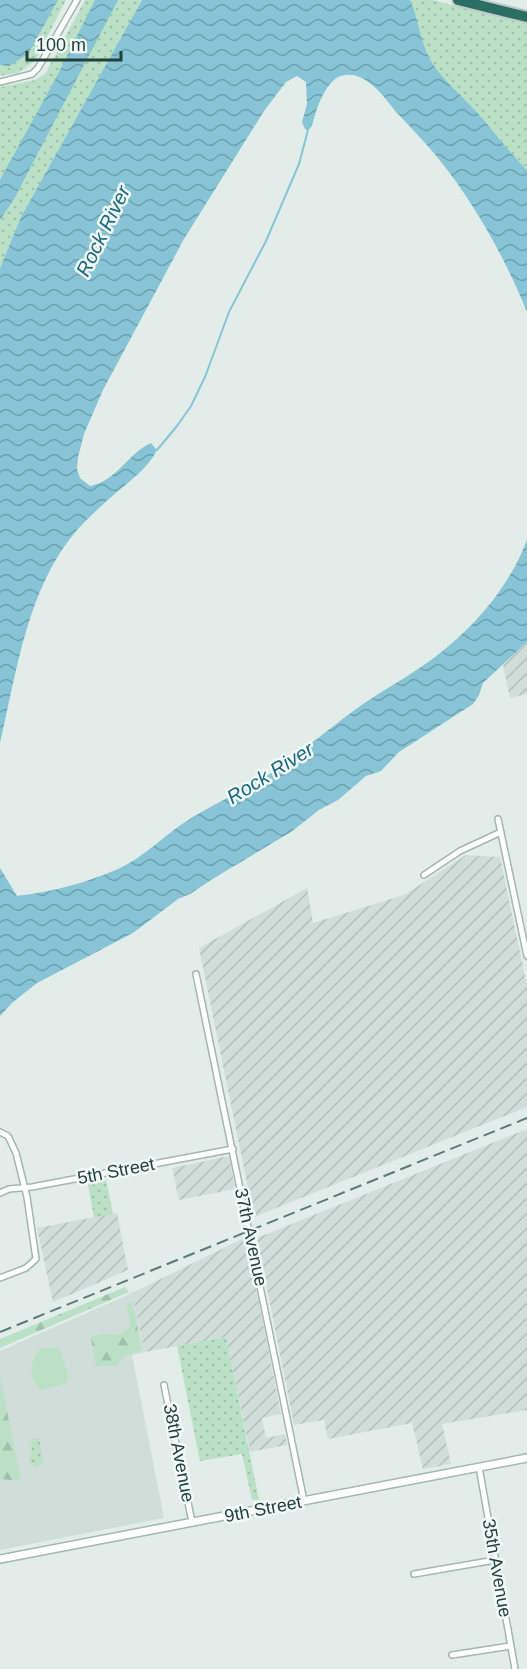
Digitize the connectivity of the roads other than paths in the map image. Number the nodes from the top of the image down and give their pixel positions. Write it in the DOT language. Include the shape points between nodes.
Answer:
graph roads {
  1 [pos="76,0"];
  2 [pos="458,0"];
  3 [pos="527,17"];
  4 [pos="0,82"];
  5 [pos="498,819"];
  6 [pos="501,832"];
  7 [pos="424,875"];
  8 [pos="527,956"];
  9 [pos="196,974"];
  10 [pos="2,1132"];
  11 [pos="233,1149"];
  12 [pos="25,1188"];
  13 [pos="0,1193"];
  14 [pos="0,1278"];
  15 [pos="164,1385"];
  16 [pos="527,1458"];
  17 [pos="479,1467"];
  18 [pos="304,1501"];
  19 [pos="192,1522"];
  20 [pos="0,1559"];
  21 [pos="495,1560"];
  22 [pos="414,1574"];
  23 [pos="511,1646"];
  24 [pos="452,1655"];
  25 [pos="515,1669"];
  1 -- 4 [label="street" via="36,70"];
  2 -- 3 [label="highway"];
  5 -- 6 [label="street"];
  6 -- 7 [label="street" via="460,851"];
  6 -- 8 [label="street"];
  9 -- 11 [label="street, 37th Avenue"];
  10 -- 12 [label="street" via="13,1145"];
  11 -- 12 [label="street, 5th Street"];
  11 -- 18 [label="street, 37th Avenue"];
  12 -- 13 [label="street, 5th Street"];
  12 -- 14 [label="street" via="36,1259 26,1268"];
  15 -- 19 [label="street, 38th Avenue"];
  16 -- 17 [label="street, 9th Street"];
  17 -- 18 [label="street, 9th Street"];
  17 -- 21 [label="street, 35th Avenue"];
  18 -- 19 [label="street, 9th Street"];
  19 -- 20 [label="street, 9th Street"];
  21 -- 22 [label="street"];
  21 -- 23 [label="street, 35th Avenue"];
  23 -- 24 [label="street"];
  23 -- 25 [label="street, 35th Avenue"];
}
